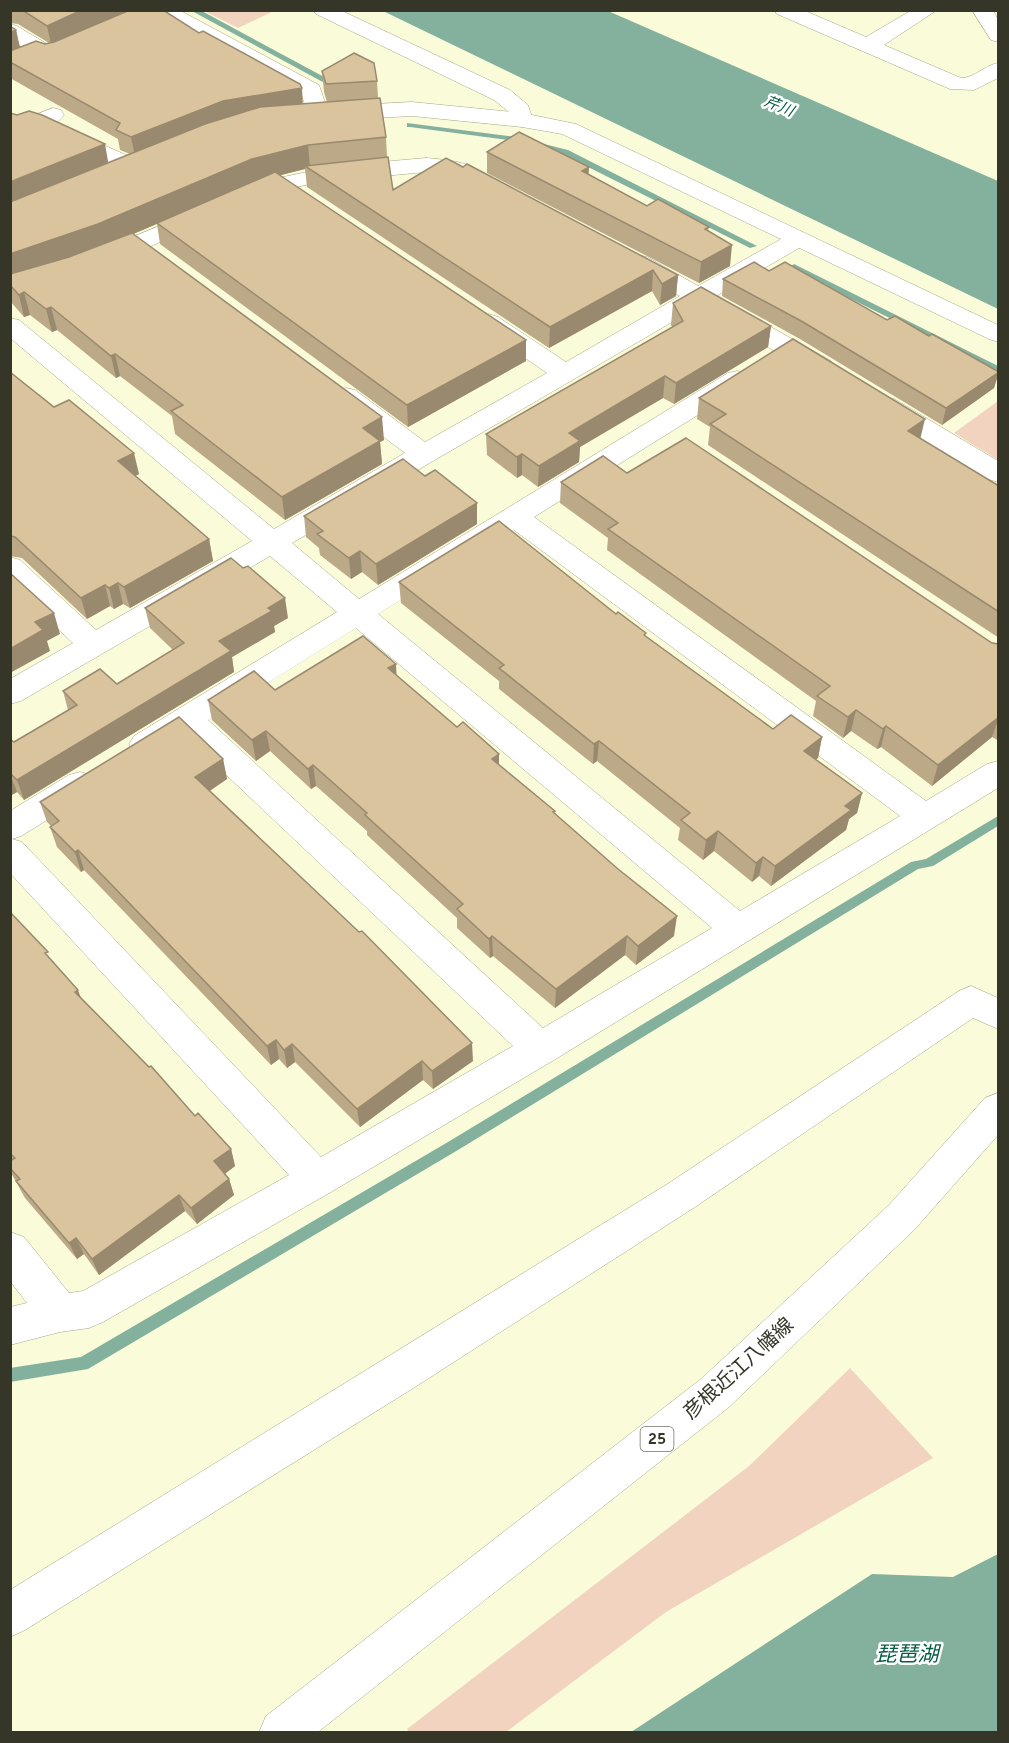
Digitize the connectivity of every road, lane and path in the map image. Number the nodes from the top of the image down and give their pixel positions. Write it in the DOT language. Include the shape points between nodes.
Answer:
graph roads {
  1 [pos="323,10"];
  2 [pos="784,10"];
  3 [pos="927,10"];
  4 [pos="982,10"];
  5 [pos="154,12"];
  6 [pos="10,30"];
  7 [pos="999,36"];
  8 [pos="92,37"];
  9 [pos="867,46"];
  10 [pos="41,49"];
  11 [pos="21,59"];
  12 [pos="999,69"];
  13 [pos="318,114"];
  14 [pos="293,116"];
  15 [pos="522,120"];
  16 [pos="37,122"];
  17 [pos="157,158"];
  18 [pos="134,167"];
  19 [pos="104,180"];
  20 [pos="280,183"];
  21 [pos="497,190"];
  22 [pos="310,202"];
  23 [pos="798,239"];
  24 [pos="614,249"];
  25 [pos="75,269"];
  26 [pos="697,296"];
  27 [pos="467,308"];
  28 [pos="10,325"];
  29 [pos="999,334"];
  30 [pos="790,347"];
  31 [pos="565,373"];
  32 [pos="839,377"];
  33 [pos="329,384"];
  34 [pos="869,395"];
  35 [pos="424,454"];
  36 [pos="999,474"];
  37 [pos="514,516"];
  38 [pos="272,542"];
  39 [pos="10,567"];
  40 [pos="357,614"];
  41 [pos="93,645"];
  42 [pos="10,693"];
  43 [pos="187,719"];
  44 [pos="999,773"];
  45 [pos="925,817"];
  46 [pos="10,826"];
  47 [pos="10,851"];
  48 [pos="740,930"];
  49 [pos="999,1014"];
  50 [pos="541,1049"];
  51 [pos="999,1109"];
  52 [pos="318,1180"];
  53 [pos="10,1250"];
  54 [pos="60,1313"];
  55 [pos="10,1326"];
  56 [pos="10,1614"];
  57 [pos="282,1732"];
  1 -- 15 [label="street" via="502,95 520,110"];
  2 -- 9 [label="street"];
  3 -- 9 [label="street"];
  4 -- 7 [label="street"];
  5 -- 13 [label="street" via="311,90"];
  6 -- 10 [label="street"];
  8 -- 10 [label="street" via="50,55"];
  9 -- 12 [label="street" via="958,84 974,84"];
  10 -- 11 [label="street"];
  13 -- 14 [label="street"];
  13 -- 15 [label="street" via="412,109"];
  15 -- 23 [label="street" via="568,129"];
  16 -- 18 [label="street"];
  17 -- 18 [label="street"];
  18 -- 19 [label="street"];
  20 -- 21 [label="street" via="319,175 426,165 455,168"];
  20 -- 22 [label="street"];
  20 -- 25 [label="street" via="225,205 149,250"];
  23 -- 26 [label="street"];
  23 -- 29 [label="street"];
  24 -- 26 [label="street"];
  26 -- 30 [label="street"];
  26 -- 31 [label="street"];
  27 -- 31 [label="street"];
  28 -- 38 [label="street"];
  30 -- 32 [label="street"];
  30 -- 37 [label="street" via="669,433"];
  31 -- 35 [label="street"];
  33 -- 35 [label="street"];
  34 -- 36 [label="street"];
  35 -- 38 [label="street"];
  37 -- 40 [label="street"];
  37 -- 45 [label="street"];
  38 -- 40 [label="street"];
  38 -- 41 [label="street"];
  39 -- 41 [label="street"];
  40 -- 43 [label="street"];
  40 -- 48 [label="street"];
  41 -- 42 [label="street"];
  43 -- 46 [label="street"];
  43 -- 50 [label="street"];
  44 -- 45 [label="street"];
  45 -- 48 [label="street"];
  47 -- 52 [label="street"];
  48 -- 50 [label="street"];
  49 -- 56 [label="street" via="971,1001 672,1201"];
  50 -- 52 [label="street"];
  51 -- 57 [label="street, 彦根近江八幡線 / 25" via="902,1217 715,1393"];
  52 -- 54 [label="street" via="89,1310"];
  53 -- 54 [label="street"];
  54 -- 55 [label="street"];
}
